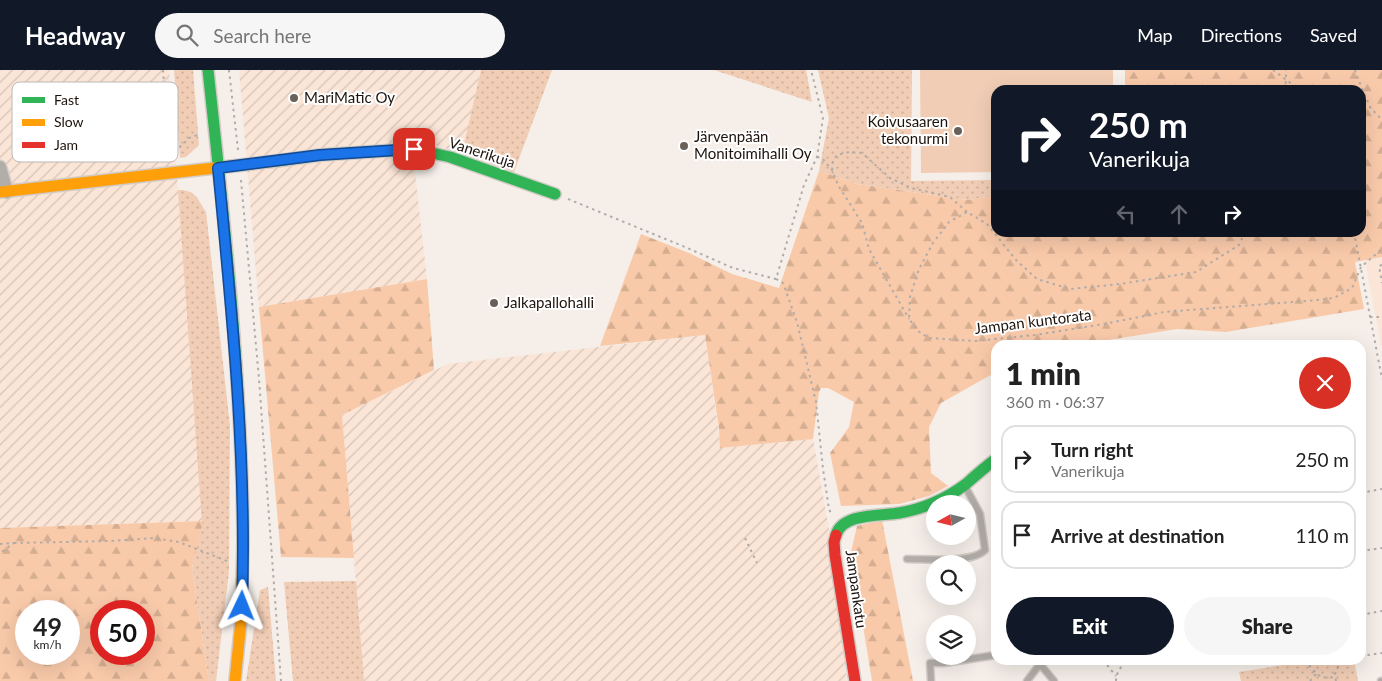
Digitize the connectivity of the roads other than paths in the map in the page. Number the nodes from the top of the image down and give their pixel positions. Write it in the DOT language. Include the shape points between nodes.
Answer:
graph roads {
  1 [pos="208,70"];
  2 [pos="0,167"];
  3 [pos="218,168"];
  4 [pos="3,192"];
  5 [pos="555,194"];
  6 [pos="991,462"];
  7 [pos="964,485"];
  8 [pos="906,559"];
  9 [pos="991,656"];
  10 [pos="1036,665"];
  11 [pos="1041,665"];
  12 [pos="235,681"];
  13 [pos="854,681"];
  14 [pos="931,681"];
  15 [pos="1027,681"];
  16 [pos="1054,681"];
  1 -- 3 [label="street"];
  2 -- 4 [label="street"];
  3 -- 4 [label="street, Vanerikuja"];
  3 -- 5 [label="street, Vanerikuja" via="320,155 414,149 450,157"];
  3 -- 12 [label="street" via="242,474 243,567"];
  6 -- 7 [label="street, Jampankatu"];
  7 -- 8 [label="lane" via="980,514 985,550 952,560"];
  7 -- 13 [label="street, Jampankatu" via="931,505 856,518 837,531 835,555"];
  9 -- 14 [label="lane" via="930,663"];
  10 -- 15 [label="lane"];
  11 -- 16 [label="lane"];
}
